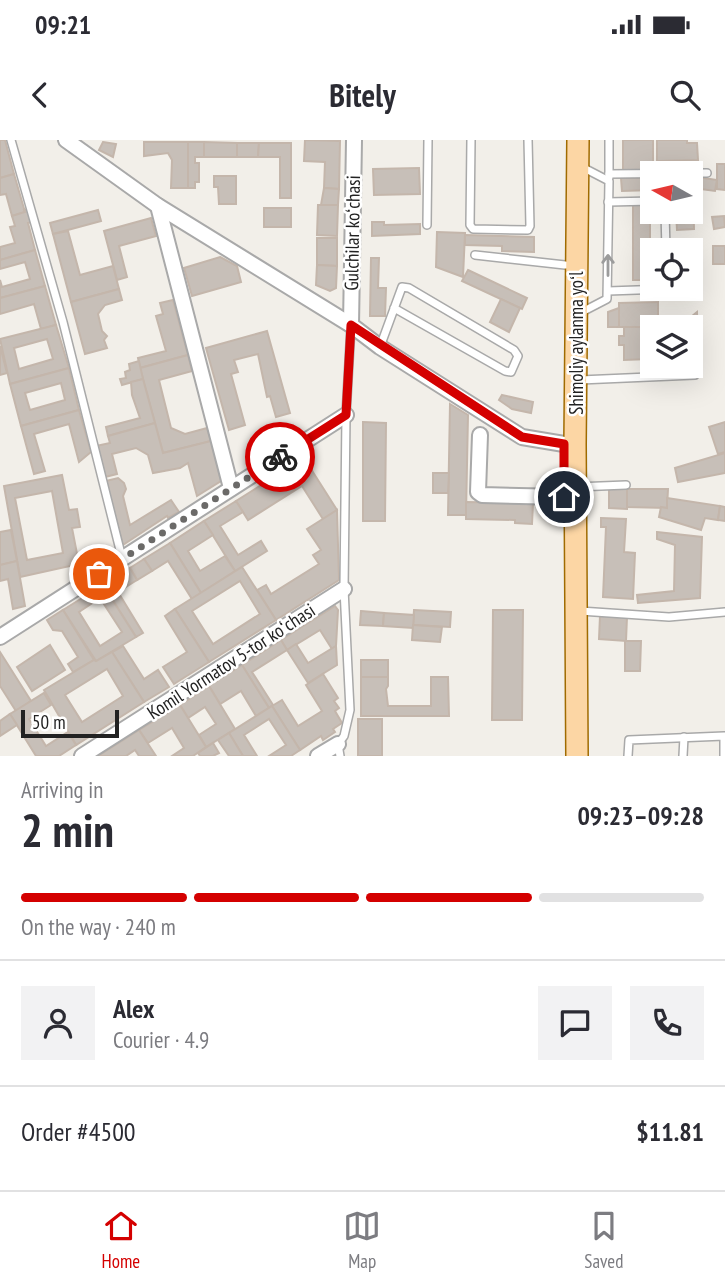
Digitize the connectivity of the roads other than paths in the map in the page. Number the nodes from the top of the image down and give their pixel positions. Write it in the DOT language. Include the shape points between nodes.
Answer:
graph roads {
  1 [pos="11,140"];
  2 [pos="66,140"];
  3 [pos="354,140"];
  4 [pos="428,140"];
  5 [pos="471,140"];
  6 [pos="528,140"];
  7 [pos="565,140"];
  8 [pos="578,140"];
  9 [pos="609,140"];
  10 [pos="571,164"];
  11 [pos="707,173"];
  12 [pos="609,178"];
  13 [pos="640,201"];
  14 [pos="608,202"];
  15 [pos="158,206"];
  16 [pos="427,225"];
  17 [pos="475,255"];
  18 [pos="565,265"];
  19 [pos="640,290"];
  20 [pos="608,291"];
  21 [pos="394,308"];
  22 [pos="576,315"];
  23 [pos="351,325"];
  24 [pos="380,346"];
  25 [pos="640,377"];
  26 [pos="576,380"];
  27 [pos="346,415"];
  28 [pos="480,435"];
  29 [pos="564,444"];
  30 [pos="626,485"];
  31 [pos="232,488"];
  32 [pos="570,492"];
  33 [pos="122,559"];
  34 [pos="570,567"];
  35 [pos="344,589"];
  36 [pos="576,611"];
  37 [pos="725,612"];
  38 [pos="0,637"];
  39 [pos="684,737"];
  40 [pos="339,750"];
  41 [pos="82,756"];
  42 [pos="318,756"];
  43 [pos="563,756"];
  44 [pos="577,756"];
  45 [pos="628,756"];
  46 [pos="683,756"];
  47 [pos="724,756"];
  1 -- 33 [label="lane" via="63,322"];
  2 -- 15 [label="street"];
  3 -- 23 [label="street, Gulchilar koʻchasi"];
  4 -- 16 [label="lane"];
  5 -- 6 [label="lane" via="470,225 473,229 528,230"];
  7 -- 10 [label="main road, Shimoliy aylanma yoʻl"];
  8 -- 10 [label="main road, Shimoliy aylanma yoʻl"];
  9 -- 12 [label="lane"];
  10 -- 12 [label="lane"];
  10 -- 18 [label="main road, Shimoliy aylanma yoʻl"];
  10 -- 22 [label="main road, Shimoliy aylanma yoʻl"];
  11 -- 12 [label="lane"];
  12 -- 14 [label="lane"];
  13 -- 14 [label="lane"];
  20 -- 14 [label="lane, one-way"];
  15 -- 23 [label="street"];
  15 -- 31 [label="street"];
  17 -- 18 [label="lane"];
  18 -- 29 [label="main road, Shimoliy aylanma yoʻl"];
  19 -- 20 [label="lane"];
  20 -- 22 [label="lane" via="607,299"];
  21 -- 21 [label="lane" via="402,288 409,288 514,350 518,356 512,372"];
  21 -- 24 [label="lane"];
  22 -- 26 [label="main road, Shimoliy aylanma yoʻl"];
  23 -- 24 [label="street"];
  23 -- 27 [label="lane"];
  24 -- 29 [label="street" via="522,437"];
  25 -- 26 [label="lane"];
  26 -- 32 [label="main road, Shimoliy aylanma yoʻl"];
  27 -- 31 [label="street"];
  27 -- 35 [label="lane"];
  28 -- 32 [label="street" via="478,492 482,495"];
  29 -- 32 [label="main road, Shimoliy aylanma yoʻl"];
  30 -- 32 [label="lane"];
  31 -- 33 [label="street"];
  32 -- 34 [label="main road, Shimoliy aylanma yoʻl"];
  33 -- 38 [label="street"];
  34 -- 36 [label="main road, Shimoliy aylanma yoʻl"];
  34 -- 43 [label="main road, Shimoliy aylanma yoʻl"];
  35 -- 40 [label="lane" via="349,710"];
  35 -- 41 [label="street, Komil Yormatov 5-tor koʻchasi"];
  36 -- 37 [label="lane" via="669,617"];
  36 -- 44 [label="main road, Shimoliy aylanma yoʻl"];
  39 -- 45 [label="lane" via="629,740"];
  39 -- 46 [label="lane"];
  39 -- 47 [label="lane" via="724,736"];
  40 -- 42 [label="street"];
}
